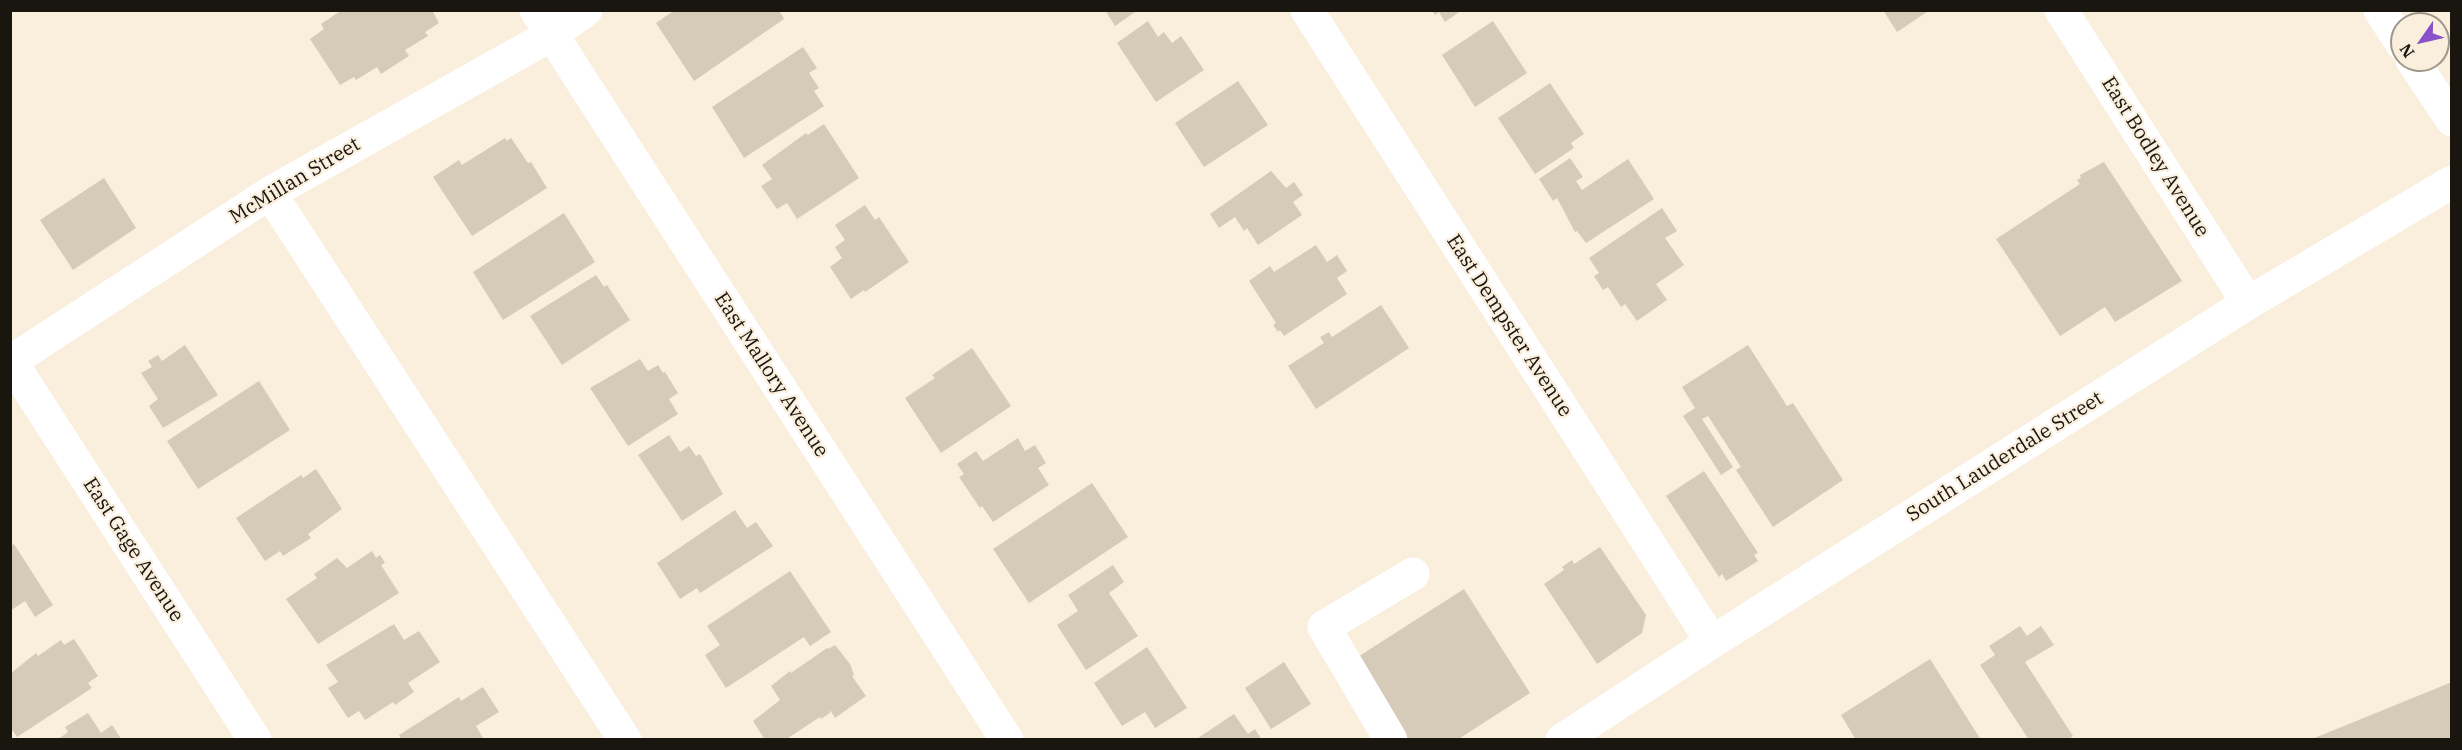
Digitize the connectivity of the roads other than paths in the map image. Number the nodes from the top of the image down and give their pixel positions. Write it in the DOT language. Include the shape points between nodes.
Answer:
graph roads {
  1 [pos="586,10"];
  2 [pos="1307,10"];
  3 [pos="2061,10"];
  4 [pos="2380,10"];
  5 [pos="544,23"];
  6 [pos="2390,25"];
  7 [pos="2420,72"];
  8 [pos="2451,120"];
  9 [pos="2451,182"];
  10 [pos="270,194"];
  11 [pos="2248,303"];
  12 [pos="11,361"];
  13 [pos="1413,574"];
  14 [pos="1712,642"];
  15 [pos="255,740"];
  16 [pos="625,740"];
  17 [pos="1007,740"];
  18 [pos="1391,740"];
  19 [pos="1563,740"];
  1 -- 5 [label="street, McMillan Street"];
  2 -- 14 [label="street, East Dempster Avenue"];
  3 -- 11 [label="street, East Bodley Avenue"];
  4 -- 6 [label="street"];
  5 -- 10 [label="street, McMillan Street"];
  5 -- 17 [label="street, East Mallory Avenue"];
  7 -- 8 [label="street"];
  9 -- 11 [label="street, South Lauderdale Street"];
  10 -- 12 [label="street, McMillan Street"];
  10 -- 16 [label="street"];
  11 -- 14 [label="street, South Lauderdale Street"];
  12 -- 15 [label="street, East Gage Avenue"];
  13 -- 18 [label="street" via="1324,627"];
  14 -- 19 [label="street, South Lauderdale Street"];
}
